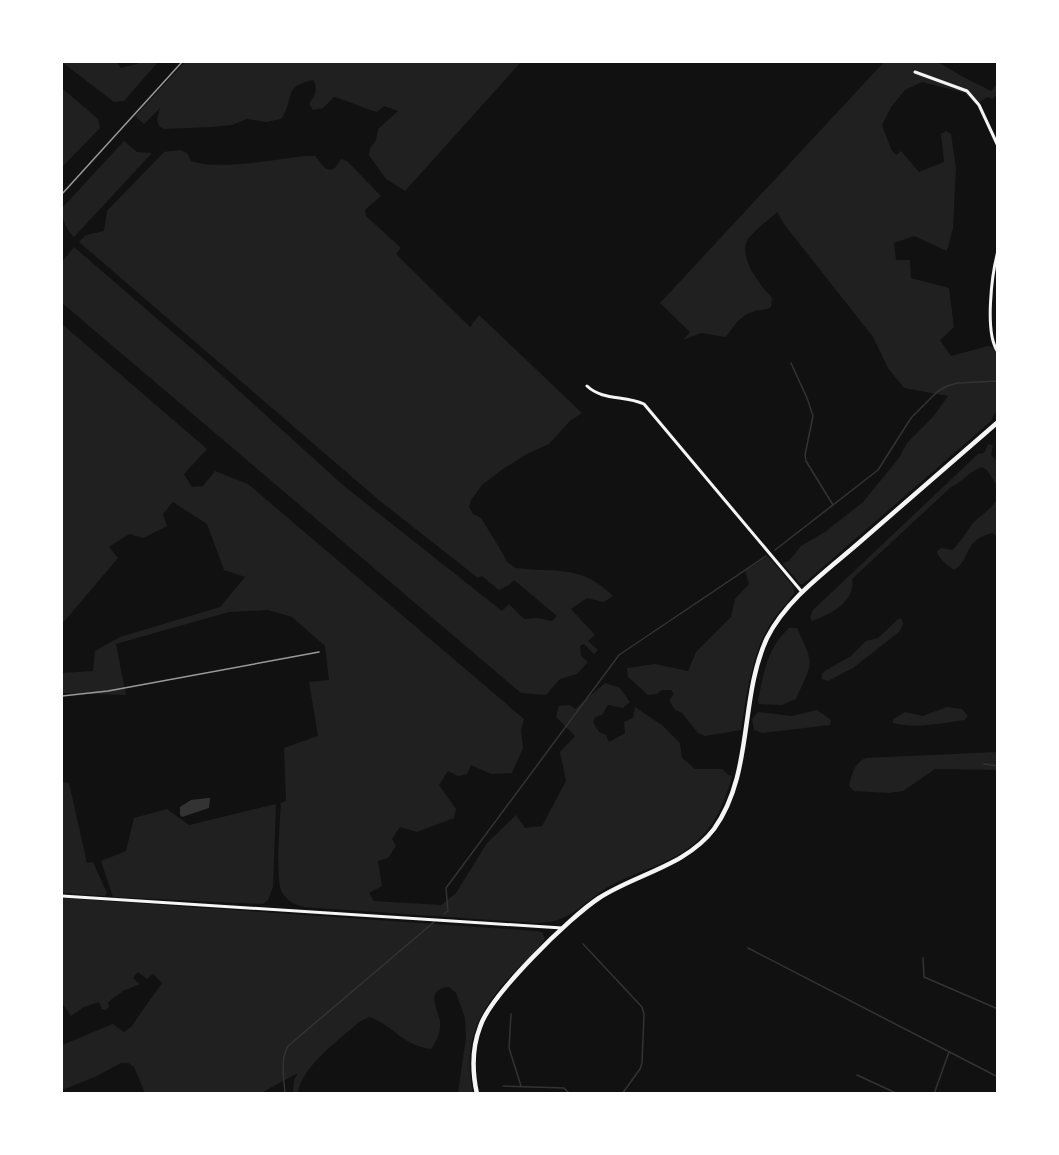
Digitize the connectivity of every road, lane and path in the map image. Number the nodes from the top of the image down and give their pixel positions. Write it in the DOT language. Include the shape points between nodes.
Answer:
graph roads {
  1 [pos="915,72"];
  2 [pos="998,146"];
  3 [pos="998,250"];
  4 [pos="998,352"];
  5 [pos="587,386"];
  6 [pos="998,422"];
  7 [pos="802,592"];
  8 [pos="62,896"];
  9 [pos="562,928"];
  10 [pos="477,1094"];
  1 -- 2 [label="street" via="967,91 979,105"];
  3 -- 4 [label="street" via="990,324"];
  5 -- 7 [label="street" via="602,396 644,404"];
  6 -- 7 [label="main road"];
  7 -- 9 [label="main road" via="766,640 736,777 714,828 687,854 598,898"];
  8 -- 9 [label="street"];
  9 -- 10 [label="main road" via="491,1005 480,1024 473,1065"];
}
